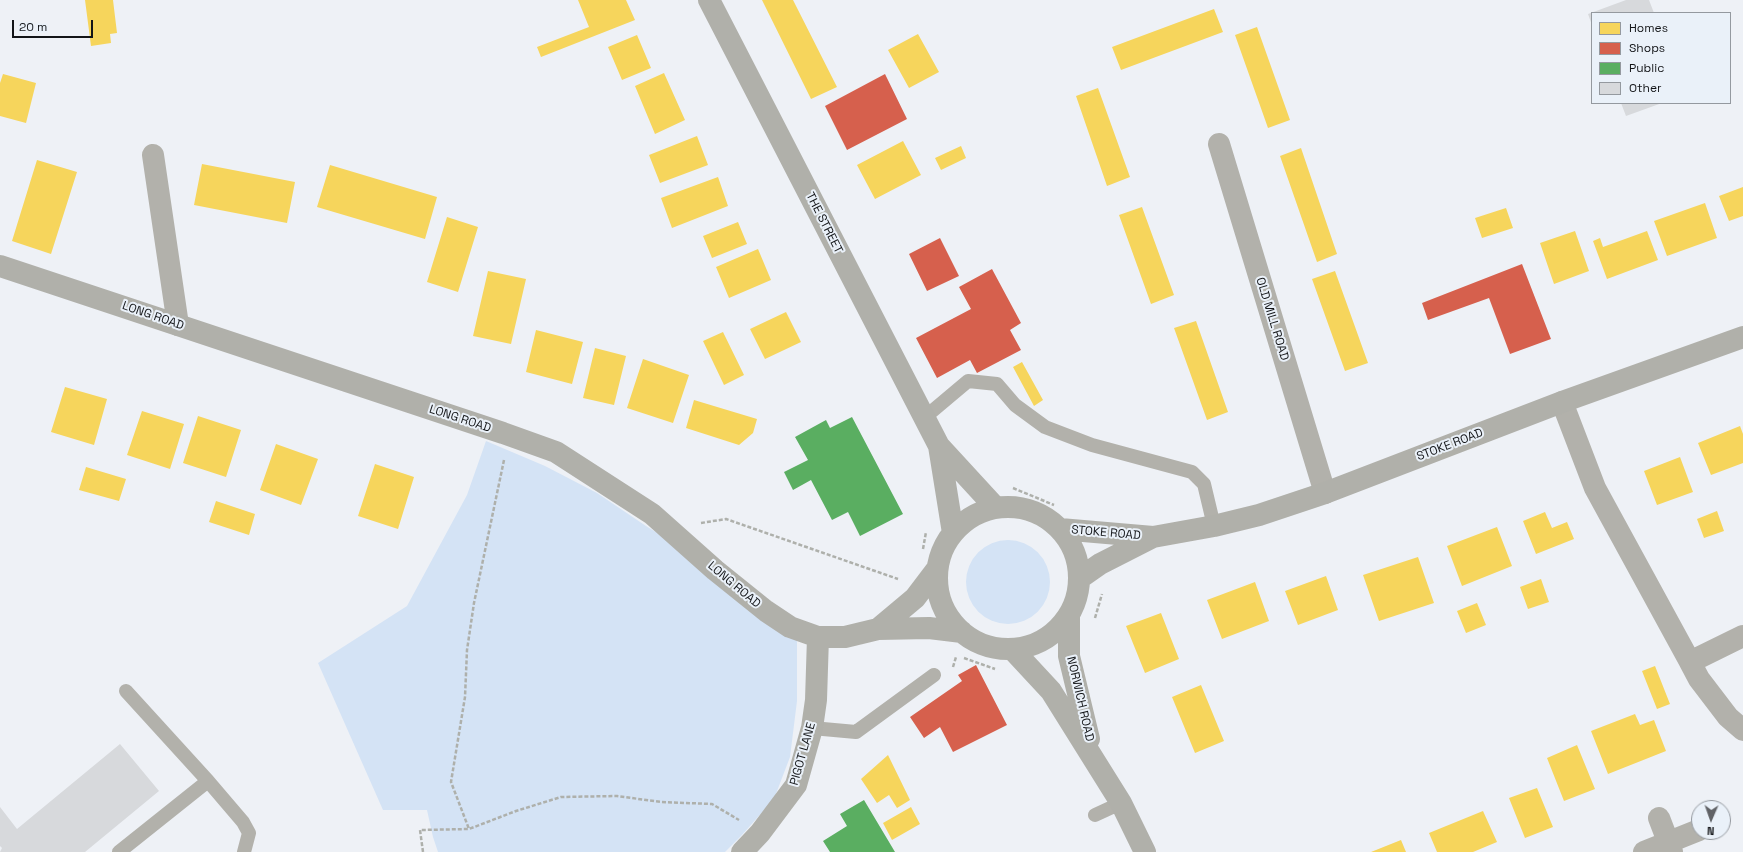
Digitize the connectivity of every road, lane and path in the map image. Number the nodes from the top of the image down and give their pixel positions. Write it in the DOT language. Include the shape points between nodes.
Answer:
graph roads {
  1 [pos="709,0"];
  2 [pos="1219,144"];
  3 [pos="153,154"];
  4 [pos="0,266"];
  5 [pos="178,325"];
  6 [pos="1743,337"];
  7 [pos="1562,402"];
  8 [pos="924,418"];
  9 [pos="939,446"];
  10 [pos="505,457"];
  11 [pos="1009,486"];
  12 [pos="1325,493"];
  13 [pos="1059,506"];
  14 [pos="996,508"];
  15 [pos="701,523"];
  16 [pos="1214,526"];
  17 [pos="1060,529"];
  18 [pos="953,533"];
  19 [pos="1153,537"];
  20 [pos="937,569"];
  21 [pos="1080,578"];
  22 [pos="900,580"];
  23 [pos="1069,616"];
  24 [pos="878,629"];
  25 [pos="962,632"];
  26 [pos="1743,636"];
  27 [pos="818,637"];
  28 [pos="1012,649"];
  29 [pos="956,656"];
  30 [pos="1690,662"];
  31 [pos="999,671"];
  32 [pos="934,675"];
  33 [pos="126,691"];
  34 [pos="812,728"];
  35 [pos="1743,730"];
  36 [pos="1093,758"];
  37 [pos="208,781"];
  38 [pos="1121,803"];
  39 [pos="1095,815"];
  40 [pos="1659,818"];
  41 [pos="469,828"];
  42 [pos="760,833"];
  43 [pos="1691,835"];
  44 [pos="1670,847"];
  45 [pos="119,852"];
  46 [pos="244,852"];
  47 [pos="423,852"];
  48 [pos="742,852"];
  49 [pos="1145,852"];
  50 [pos="1644,852"];
  1 -- 8 [label="street, THE STREET"];
  2 -- 12 [label="street, OLD MILL ROAD"];
  3 -- 5 [label="street"];
  4 -- 5 [label="street, LONG ROAD"];
  5 -- 27 [label="street, LONG ROAD" via="556,452 652,514 766,611 790,627"];
  6 -- 7 [label="street, STOKE ROAD"];
  7 -- 12 [label="street, STOKE ROAD"];
  7 -- 30 [label="street" via="1595,488"];
  8 -- 9 [label="street, THE STREET"];
  8 -- 16 [label="lane" via="968,382 998,384 1014,405 1045,427 1092,445 1192,472 1204,484"];
  9 -- 14 [label="street, THE STREET"];
  9 -- 18 [label="street, THE STREET"];
  10 -- 41 [label="path" via="474,603 467,650 465,696 451,782"];
  11 -- 13 [label="path"];
  12 -- 16 [label="street, STOKE ROAD" via="1259,515"];
  14 -- 17 [label="street" via="1011,506 1028,510 1050,520"];
  14 -- 18 [label="street" via="970,518"];
  15 -- 22 [label="path" via="726,519"];
  16 -- 19 [label="street, STOKE ROAD"];
  17 -- 19 [label="street, STOKE ROAD"];
  17 -- 21 [label="street" via="1075,552"];
  18 -- 20 [label="street" via="944,548"];
  19 -- 21 [label="street, STOKE ROAD" via="1100,564"];
  20 -- 24 [label="street, LONG ROAD" via="915,598"];
  20 -- 25 [label="street" via="946,613"];
  21 -- 23 [label="street" via="1075,604"];
  23 -- 28 [label="street" via="1050,636 1035,644"];
  23 -- 36 [label="street, NORWICH ROAD" via="1069,656"];
  24 -- 25 [label="street, LONG ROAD" via="929,628"];
  24 -- 27 [label="street, LONG ROAD" via="845,637"];
  25 -- 28 [label="street" via="986,646"];
  26 -- 30 [label="street"];
  27 -- 34 [label="street, PIGOT LANE" via="816,700"];
  28 -- 36 [label="street, NORWICH ROAD" via="1051,691"];
  29 -- 31 [label="path"];
  30 -- 35 [label="street" via="1699,679 1728,717"];
  32 -- 34 [label="lane" via="856,732"];
  33 -- 37 [label="lane"];
  34 -- 42 [label="street, PIGOT LANE" via="796,786"];
  36 -- 38 [label="street, NORWICH ROAD"];
  37 -- 45 [label="lane"];
  37 -- 46 [label="lane" via="243,822 249,833"];
  38 -- 39 [label="lane"];
  38 -- 49 [label="street, NORWICH ROAD"];
  40 -- 44 [label="street"];
  41 -- 42 [label="path" via="561,797 617,796 661,802 712,804"];
  41 -- 47 [label="path" via="420,830"];
  42 -- 48 [label="street, PIGOT LANE"];
  43 -- 44 [label="street"];
  44 -- 50 [label="street"];
}
